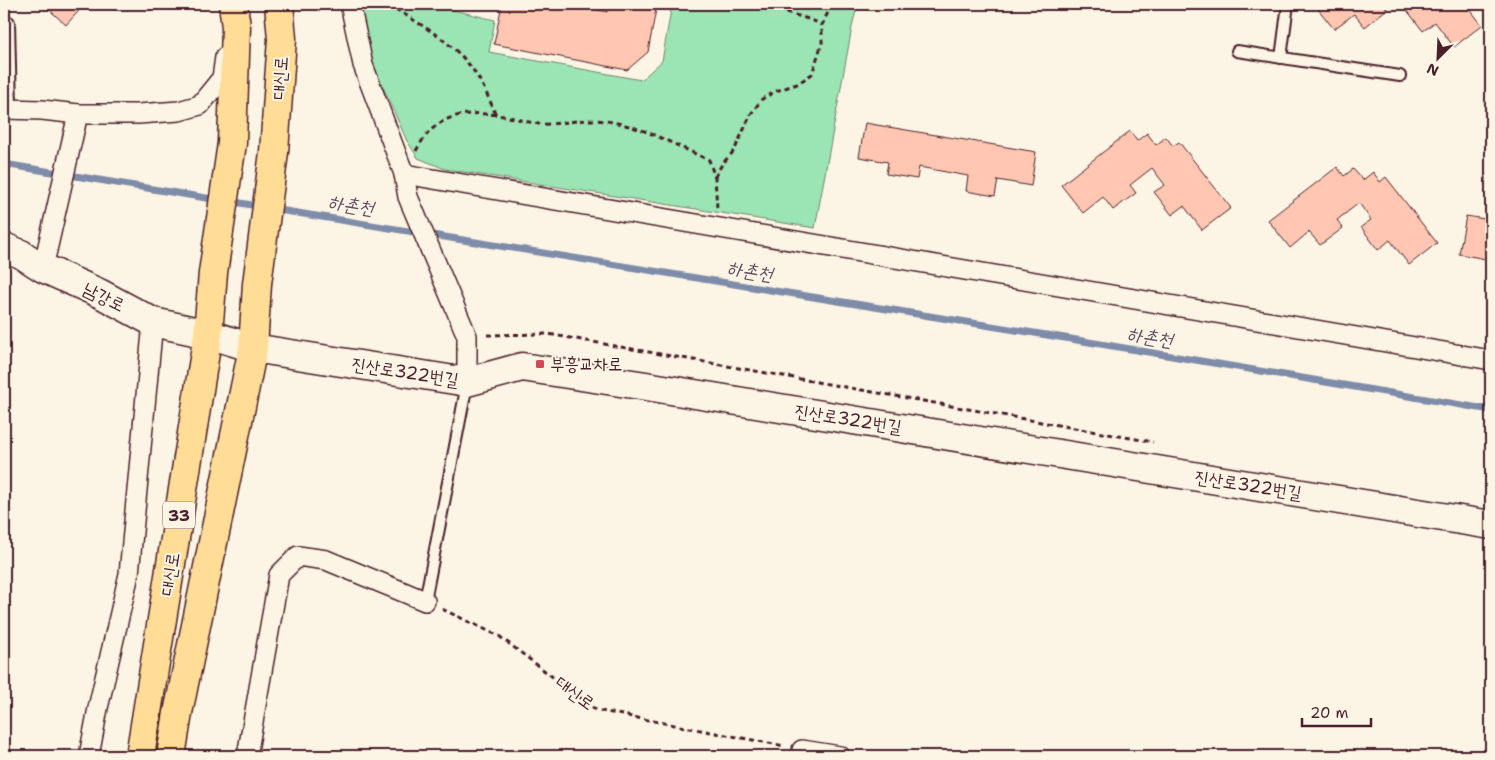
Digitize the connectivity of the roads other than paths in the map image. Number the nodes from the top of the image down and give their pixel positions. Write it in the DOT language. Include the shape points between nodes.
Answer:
graph roads {
  1 [pos="231,4"];
  2 [pos="279,4"];
  3 [pos="350,4"];
  4 [pos="1288,4"];
  5 [pos="9,22"];
  6 [pos="1237,51"];
  7 [pos="1281,58"];
  8 [pos="1400,76"];
  9 [pos="6,108"];
  10 [pos="78,114"];
  11 [pos="404,174"];
  12 [pos="4,247"];
  13 [pos="43,268"];
  14 [pos="153,322"];
  15 [pos="208,334"];
  16 [pos="254,348"];
  17 [pos="1491,360"];
  18 [pos="467,382"];
  19 [pos="1491,525"];
  20 [pos="425,601"];
  21 [pos="802,750"];
  22 [pos="89,756"];
  23 [pos="140,756"];
  24 [pos="171,756"];
  25 [pos="247,756"];
  26 [pos="840,756"];
  1 -- 10 [label="street" via="222,78 200,104 179,112 158,114"];
  1 -- 15 [label="highway, 대신로 / 33" via="236,27 232,143 213,272"];
  2 -- 16 [label="highway, 대신로 / 33" via="282,39 274,152 257,284"];
  3 -- 11 [label="street" via="363,65"];
  4 -- 7 [label="lane"];
  5 -- 9 [label="lane"];
  6 -- 7 [label="lane"];
  7 -- 8 [label="lane"];
  9 -- 10 [label="street"];
  10 -- 13 [label="street"];
  11 -- 17 [label="street"];
  11 -- 18 [label="street" via="408,197 467,336"];
  12 -- 13 [label="street, 남강로"];
  13 -- 14 [label="street, 남강로"];
  14 -- 15 [label="street, 남강로"];
  14 -- 22 [label="street" via="129,574"];
  15 -- 16 [label="street, 진산로322번길"];
  15 -- 23 [label="highway, 대신로 / 33"];
  16 -- 18 [label="street, 진산로322번길"];
  16 -- 24 [label="highway, 대신로 / 33"];
  18 -- 19 [label="street, 진산로322번길" via="522,367"];
  18 -- 20 [label="lane"];
  20 -- 25 [label="street" via="326,560 298,556 279,576"];
  21 -- 26 [label="street"];
}
